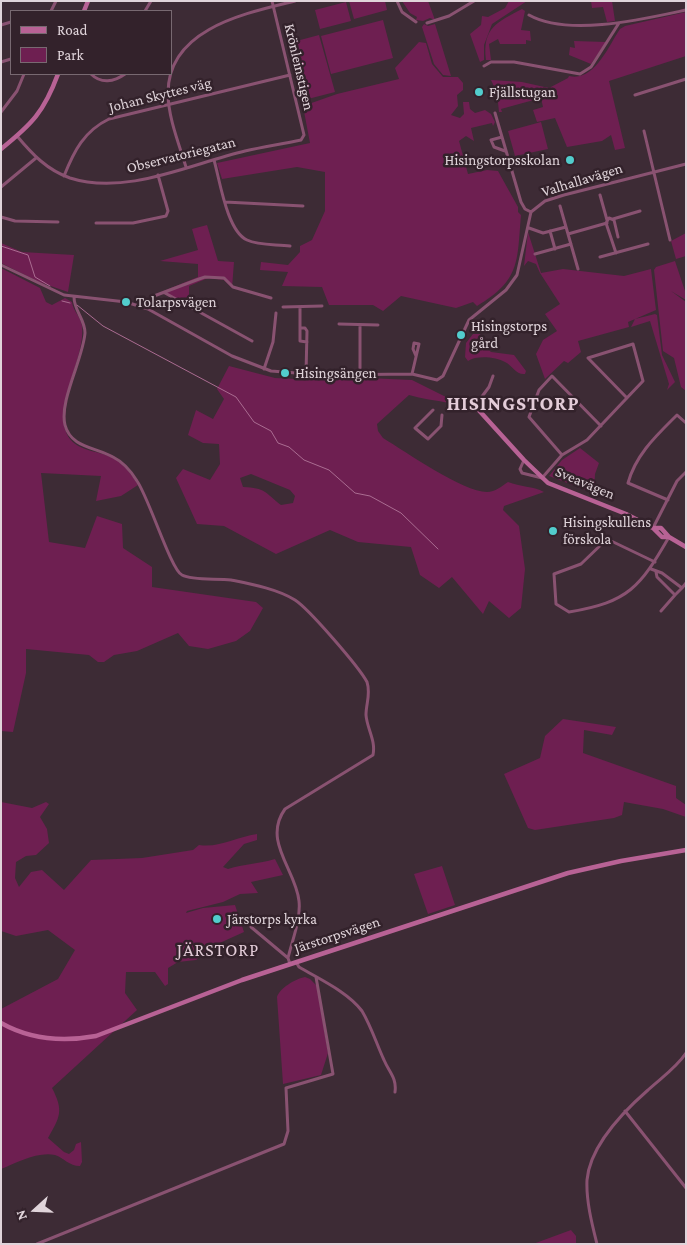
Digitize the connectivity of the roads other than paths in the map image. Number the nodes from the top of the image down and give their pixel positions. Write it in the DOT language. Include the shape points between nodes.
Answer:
graph roads {
  1 [pos="56,1"];
  2 [pos="272,1"];
  3 [pos="295,1"];
  4 [pos="397,1"];
  5 [pos="474,1"];
  6 [pos="273,6"];
  7 [pos="52,10"];
  8 [pos="686,10"];
  9 [pos="529,15"];
  10 [pos="416,22"];
  11 [pos="427,23"];
  12 [pos="619,23"];
  13 [pos="484,66"];
  14 [pos="172,73"];
  15 [pos="24,75"];
  16 [pos="58,75"];
  17 [pos="92,75"];
  18 [pos="124,75"];
  19 [pos="171,75"];
  20 [pos="290,75"];
  21 [pos="686,78"];
  22 [pos="635,95"];
  23 [pos="169,104"];
  24 [pos="1,112"];
  25 [pos="494,113"];
  26 [pos="644,131"];
  27 [pos="17,136"];
  28 [pos="502,137"];
  29 [pos="304,138"];
  30 [pos="1,149"];
  31 [pos="506,151"];
  32 [pos="36,158"];
  33 [pos="214,160"];
  34 [pos="686,164"];
  35 [pos="186,167"];
  36 [pos="655,171"];
  37 [pos="158,175"];
  38 [pos="64,176"];
  39 [pos="1,187"];
  40 [pos="600,195"];
  41 [pos="226,202"];
  42 [pos="303,206"];
  43 [pos="560,206"];
  44 [pos="640,211"];
  45 [pos="531,212"];
  46 [pos="1,217"];
  47 [pos="613,219"];
  48 [pos="58,222"];
  49 [pos="607,222"];
  50 [pos="96,223"];
  51 [pos="566,227"];
  52 [pos="529,228"];
  53 [pos="550,231"];
  54 [pos="568,234"];
  55 [pos="618,236"];
  56 [pos="670,240"];
  57 [pos="571,244"];
  58 [pos="648,244"];
  59 [pos="290,246"];
  60 [pos="555,249"];
  61 [pos="616,253"];
  62 [pos="535,254"];
  63 [pos="600,257"];
  64 [pos="1,265"];
  65 [pos="578,269"];
  66 [pos="165,292"];
  67 [pos="74,298"];
  68 [pos="271,298"];
  69 [pos="322,306"];
  70 [pos="283,307"];
  71 [pos="300,307"];
  72 [pos="146,308"];
  73 [pos="276,312"];
  74 [pos="339,324"];
  75 [pos="360,324"];
  76 [pos="378,325"];
  77 [pos="300,328"];
  78 [pos="252,341"];
  79 [pos="306,342"];
  80 [pos="416,356"];
  81 [pos="264,369"];
  82 [pos="306,374"];
  83 [pos="360,374"];
  84 [pos="412,374"];
  85 [pos="493,376"];
  86 [pos="627,398"];
  87 [pos="475,406"];
  88 [pos="433,410"];
  89 [pos="442,415"];
  90 [pos="686,423"];
  91 [pos="601,426"];
  92 [pos="562,455"];
  93 [pos="524,460"];
  94 [pos="686,472"];
  95 [pos="542,478"];
  96 [pos="668,500"];
  97 [pos="653,528"];
  98 [pos="670,537"];
  99 [pos="686,547"];
  100 [pos="655,562"];
  101 [pos="651,569"];
  102 [pos="656,572"];
  103 [pos="686,583"];
  104 [pos="682,588"];
  105 [pos="675,595"];
  106 [pos="661,611"];
  107 [pos="686,850"];
  108 [pos="251,927"];
  109 [pos="288,958"];
  110 [pos="296,962"];
  111 [pos="290,964"];
  112 [pos="316,977"];
  113 [pos="1,1023"];
  114 [pos="686,1053"];
  115 [pos="395,1092"];
  116 [pos="625,1112"];
  117 [pos="686,1188"];
  118 [pos="37,1244"];
  119 [pos="597,1244"];
  1 -- 7 [label="street"];
  2 -- 6 [label="street, Krönleinstigen"];
  3 -- 6 [label="street"];
  4 -- 10 [label="street" via="402,12"];
  5 -- 11 [label="street" via="451,16"];
  6 -- 14 [label="street" via="223,21 194,40"];
  6 -- 20 [label="street, Krönleinstigen"];
  8 -- 12 [label="street"];
  9 -- 12 [label="street" via="568,24"];
  12 -- 13 [label="street" via="591,67 580,74 524,63 491,62"];
  15 -- 24 [label="street" via="17,91"];
  16 -- 27 [label="street" via="42,110"];
  17 -- 18 [label="street" via="106,81 117,80"];
  19 -- 23 [label="street"];
  20 -- 23 [label="street, Johan Skyttes väg"];
  20 -- 29 [label="street, Krönleinstigen"];
  21 -- 22 [label="street"];
  23 -- 35 [label="street"];
  23 -- 38 [label="street, Johan Skyttes väg" via="115,116 97,125 80,142"];
  25 -- 28 [label="street"];
  26 -- 36 [label="street"];
  27 -- 30 [label="street"];
  27 -- 32 [label="street, Observatoriegatan"];
  28 -- 31 [label="street"];
  28 -- 31 [label="street" via="491,140 494,147"];
  29 -- 33 [label="street, Observatoriegatan"];
  31 -- 45 [label="street" via="521,202"];
  32 -- 38 [label="street, Observatoriegatan"];
  32 -- 39 [label="street"];
  33 -- 35 [label="street, Observatoriegatan"];
  33 -- 41 [label="street"];
  34 -- 36 [label="street, Valhallavägen"];
  35 -- 37 [label="street, Observatoriegatan"];
  36 -- 45 [label="street, Valhallavägen" via="550,199"];
  36 -- 56 [label="street"];
  37 -- 38 [label="street, Observatoriegatan" via="105,182"];
  37 -- 50 [label="street" via="168,211 166,216 133,223"];
  40 -- 49 [label="street"];
  41 -- 42 [label="street"];
  41 -- 59 [label="street" via="232,224 241,236 252,242"];
  43 -- 51 [label="street"];
  44 -- 47 [label="street"];
  45 -- 84 [label="street, Valhallavägen" via="517,275 506,290 469,320 441,377 433,380"];
  46 -- 48 [label="street" via="15,221"];
  47 -- 49 [label="street"];
  47 -- 55 [label="street"];
  49 -- 54 [label="street"];
  49 -- 61 [label="street"];
  51 -- 53 [label="street"];
  51 -- 54 [label="street"];
  52 -- 53 [label="street" via="542,233"];
  53 -- 60 [label="street"];
  54 -- 57 [label="street"];
  57 -- 60 [label="street"];
  57 -- 65 [label="street"];
  58 -- 61 [label="street"];
  60 -- 62 [label="street"];
  61 -- 63 [label="street"];
  64 -- 67 [label="street"];
  66 -- 68 [label="street" via="205,277 224,278 233,287"];
  66 -- 72 [label="street" via="154,296"];
  66 -- 78 [label="street"];
  67 -- 72 [label="street" via="126,302"];
  67 -- 109 [label="street" via="85,332 64,416 70,435 81,444 114,457 132,473 146,495 178,573 187,577 240,582 294,599 368,682 370,693 366,715 375,747 373,755 285,810 278,823 278,847 300,902"];
  69 -- 71 [label="street"];
  70 -- 71 [label="street"];
  71 -- 77 [label="street"];
  72 -- 81 [label="street" via="232,356"];
  73 -- 81 [label="street" via="274,342"];
  74 -- 75 [label="street"];
  75 -- 76 [label="street"];
  75 -- 83 [label="street"];
  77 -- 79 [label="street" via="306,330"];
  77 -- 79 [label="street" via="300,341"];
  79 -- 82 [label="street"];
  80 -- 84 [label="street"];
  81 -- 82 [label="street"];
  82 -- 83 [label="street"];
  83 -- 84 [label="street"];
  85 -- 87 [label="street"];
  86 -- 86 [label="street" via="621,391 588,358 633,344 643,381"];
  86 -- 91 [label="street"];
  87 -- 93 [label="street, Sveavägen"];
  88 -- 89 [label="street" via="415,428 428,439 442,426"];
  90 -- 96 [label="street" via="677,415 644,448 628,483"];
  91 -- 92 [label="street" via="584,443"];
  91 -- 92 [label="street" via="552,376 539,390 529,417"];
  92 -- 95 [label="street"];
  93 -- 95 [label="street, Sveavägen"];
  93 -- 95 [label="street" via="520,469 522,473"];
  94 -- 96 [label="street" via="677,481"];
  95 -- 97 [label="street, Sveavägen" via="558,488"];
  96 -- 97 [label="street"];
  97 -- 98 [label="street, Sveavägen" via="666,531"];
  98 -- 99 [label="street, Sveavägen"];
  98 -- 100 [label="street"];
  100 -- 101 [label="street"];
  100 -- 101 [label="street" via="607,539 581,564 554,574 556,604 569,612 622,597 636,588"];
  101 -- 102 [label="street"];
  102 -- 104 [label="street"];
  102 -- 105 [label="street" via="657,578"];
  103 -- 104 [label="street"];
  104 -- 105 [label="street"];
  105 -- 106 [label="street"];
  107 -- 110 [label="street, Järstorpsvägen" via="568,873"];
  108 -- 109 [label="street"];
  109 -- 111 [label="street"];
  110 -- 111 [label="street, Järstorpsvägen"];
  110 -- 112 [label="street"];
  111 -- 113 [label="street, Järstorpsvägen" via="96,1036 49,1039 32,1036"];
  112 -- 115 [label="street" via="361,1010 394,1077"];
  112 -- 118 [label="street" via="333,1074 286,1088 288,1131 284,1144"];
  114 -- 116 [label="street"];
  116 -- 117 [label="street"];
  116 -- 119 [label="street" via="609,1131 588,1173 588,1198"];
}
